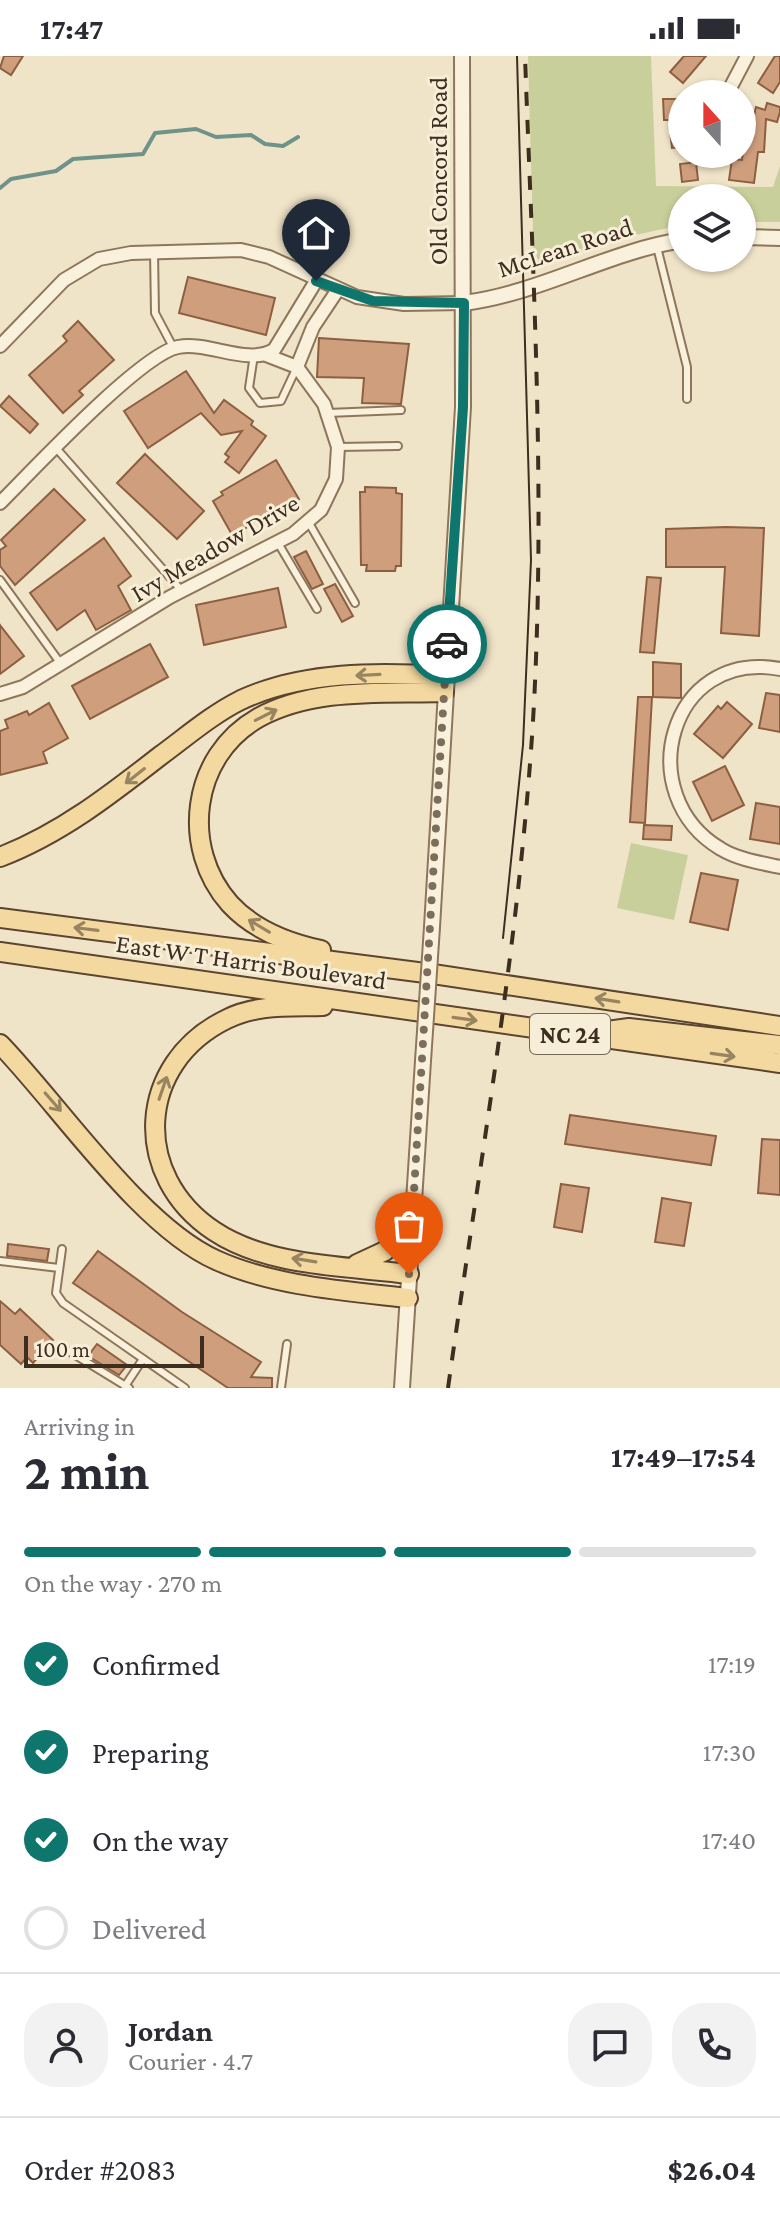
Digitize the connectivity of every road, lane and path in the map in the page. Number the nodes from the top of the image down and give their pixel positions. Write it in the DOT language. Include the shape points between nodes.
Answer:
graph roads {
  1 [pos="462,56"];
  2 [pos="747,56"];
  3 [pos="734,80"];
  4 [pos="756,237"];
  5 [pos="780,238"];
  6 [pos="668,242"];
  7 [pos="656,244"];
  8 [pos="154,251"];
  9 [pos="316,281"];
  10 [pos="337,291"];
  11 [pos="464,303"];
  12 [pos="0,346"];
  13 [pos="174,348"];
  14 [pos="260,355"];
  15 [pos="297,367"];
  16 [pos="687,399"];
  17 [pos="401,410"];
  18 [pos="328,413"];
  19 [pos="398,446"];
  20 [pos="338,447"];
  21 [pos="56,448"];
  22 [pos="0,503"];
  23 [pos="309,523"];
  24 [pos="278,543"];
  25 [pos="0,580"];
  26 [pos="182,591"];
  27 [pos="355,603"];
  28 [pos="317,609"];
  29 [pos="61,665"];
  30 [pos="780,669"];
  31 [pos="445,684"];
  32 [pos="0,694"];
  33 [pos="0,857"];
  34 [pos="780,867"];
  35 [pos="0,918"];
  36 [pos="0,952"];
  37 [pos="385,968"];
  38 [pos="360,1005"];
  39 [pos="780,1026"];
  40 [pos="578,1035"];
  41 [pos="0,1044"];
  42 [pos="780,1045"];
  43 [pos="780,1063"];
  44 [pos="413,1215"];
  45 [pos="62,1249"];
  46 [pos="0,1261"];
  47 [pos="346,1266"];
  48 [pos="59,1268"];
  49 [pos="409,1274"];
  50 [pos="408,1298"];
  51 [pos="287,1344"];
  52 [pos="67,1350"];
  53 [pos="143,1359"];
  54 [pos="127,1387"];
  55 [pos="185,1388"];
  56 [pos="281,1388"];
  57 [pos="402,1388"];
  1 -- 11 [label="street, Old Concord Road"];
  2 -- 3 [label="street"];
  4 -- 5 [label="street"];
  6 -- 7 [label="street, McLean Road"];
  7 -- 11 [label="street, McLean Road" via="558,281"];
  7 -- 16 [label="lane" via="687,367"];
  8 -- 9 [label="street" via="241,250 269,257"];
  8 -- 12 [label="street" via="99,259 76,273"];
  8 -- 13 [label="lane" via="155,313"];
  9 -- 10 [label="street"];
  9 -- 14 [label="street" via="280,344"];
  10 -- 11 [label="street" via="373,301"];
  10 -- 15 [label="street" via="313,327"];
  11 -- 31 [label="street, Old Concord Road" via="463,407"];
  13 -- 14 [label="street"];
  13 -- 21 [label="street" via="149,360"];
  14 -- 15 [label="street"];
  14 -- 15 [label="lane" via="249,388 260,403 281,401"];
  15 -- 18 [label="street, Ivy Meadow Drive"];
  17 -- 18 [label="lane"];
  18 -- 20 [label="street, Ivy Meadow Drive"];
  19 -- 20 [label="lane"];
  20 -- 23 [label="street, Ivy Meadow Drive" via="330,495"];
  21 -- 22 [label="street"];
  21 -- 26 [label="lane"];
  23 -- 24 [label="street, Ivy Meadow Drive"];
  23 -- 27 [label="lane"];
  24 -- 26 [label="street, Ivy Meadow Drive"];
  24 -- 28 [label="lane"];
  25 -- 29 [label="lane"];
  26 -- 29 [label="street, Ivy Meadow Drive"];
  29 -- 32 [label="street, Ivy Meadow Drive"];
  30 -- 34 [label="street" via="743,667 706,683 679,715 669,756 675,788 692,824 723,850"];
  31 -- 33 [label="main road, one-way" via="392,674 328,677 251,696 205,722 70,823"];
  37 -- 31 [label="main road, one-way" via="368,958 291,942 245,918 222,894 207,867 199,835 199,802 221,752 243,729 275,710 337,696"];
  31 -- 44 [label="street, Old Concord Road, bridge"];
  37 -- 35 [label="main road, East W T Harris Boulevard / NC 24, one-way"];
  36 -- 38 [label="main road, East W T Harris Boulevard / NC 24"];
  39 -- 37 [label="main road, East W T Harris Boulevard / NC 24, one-way"];
  38 -- 40 [label="main road, East W T Harris Boulevard / NC 24, one-way"];
  47 -- 38 [label="main road, one-way" via="241,1245 203,1223 169,1183 158,1156 155,1123 161,1090 175,1063 214,1026 265,1007"];
  40 -- 42 [label="main road" via="629,1028"];
  40 -- 43 [label="main road, East W T Harris Boulevard / NC 24, one-way"];
  41 -- 50 [label="main road, one-way" via="135,1197 195,1249 237,1269"];
  44 -- 47 [label="main road" via="376,1258"];
  44 -- 49 [label="street, Old Concord Road"];
  45 -- 48 [label="lane"];
  46 -- 48 [label="lane"];
  47 -- 49 [label="main road"];
  48 -- 53 [label="lane" via="56,1293 63,1303"];
  49 -- 50 [label="street, Old Concord Road"];
  50 -- 57 [label="street, Old Concord Road"];
  51 -- 56 [label="lane"];
  52 -- 54 [label="lane"];
  53 -- 54 [label="lane"];
  53 -- 55 [label="lane"];
}
